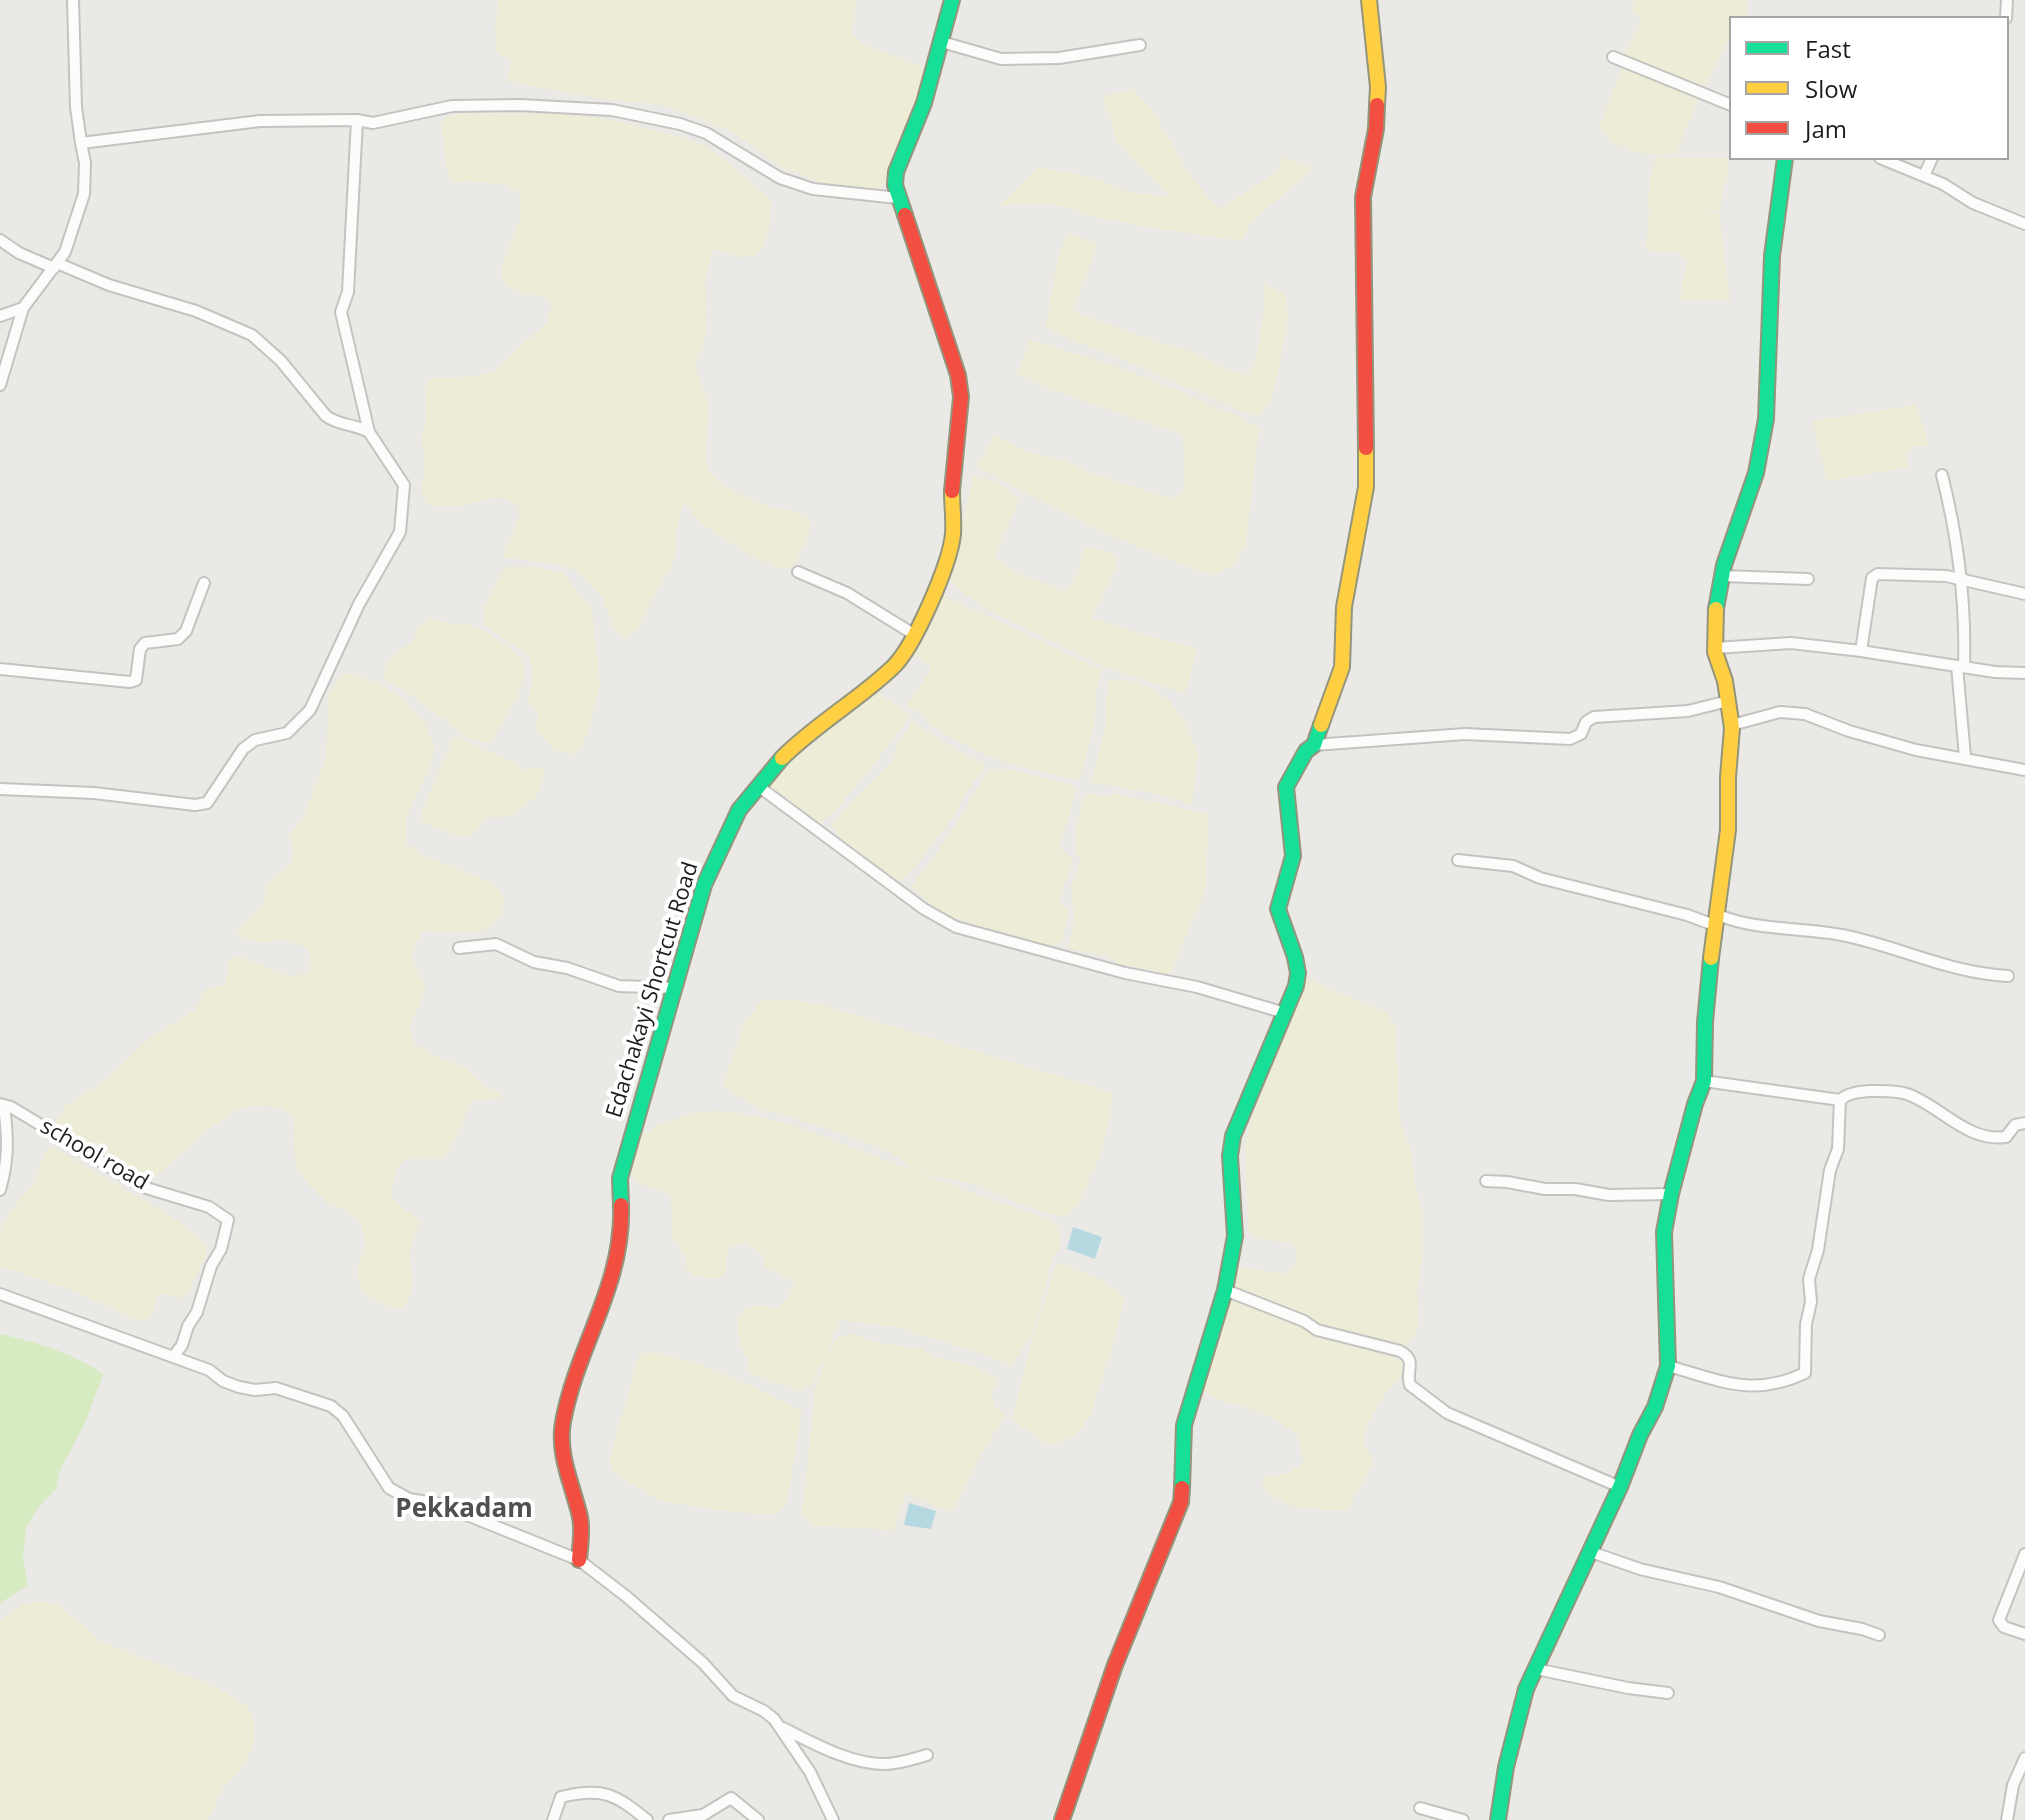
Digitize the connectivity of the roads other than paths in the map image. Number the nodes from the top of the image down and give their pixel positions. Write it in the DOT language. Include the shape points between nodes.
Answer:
graph roads {
  1 [pos="73,0"];
  2 [pos="952,0"];
  3 [pos="1369,0"];
  4 [pos="942,42"];
  5 [pos="1140,45"];
  6 [pos="1613,57"];
  7 [pos="1729,104"];
  8 [pos="357,120"];
  9 [pos="81,143"];
  10 [pos="1785,160"];
  11 [pos="1885,160"];
  12 [pos="1931,160"];
  13 [pos="1924,176"];
  14 [pos="898,198"];
  15 [pos="2025,224"];
  16 [pos="0,240"];
  17 [pos="55,266"];
  18 [pos="23,308"];
  19 [pos="0,316"];
  20 [pos="0,385"];
  21 [pos="369,432"];
  22 [pos="1942,475"];
  23 [pos="798,572"];
  24 [pos="1722,576"];
  25 [pos="1808,579"];
  26 [pos="1961,579"];
  27 [pos="204,583"];
  28 [pos="2025,594"];
  29 [pos="915,635"];
  30 [pos="1715,648"];
  31 [pos="1861,651"];
  32 [pos="1960,666"];
  33 [pos="0,669"];
  34 [pos="2025,673"];
  35 [pos="1728,701"];
  36 [pos="1732,725"];
  37 [pos="1314,745"];
  38 [pos="1965,757"];
  39 [pos="2025,770"];
  40 [pos="758,786"];
  41 [pos="0,789"];
  42 [pos="1458,860"];
  43 [pos="1715,920"];
  44 [pos="459,948"];
  45 [pos="2008,976"];
  46 [pos="675,988"];
  47 [pos="1285,1013"];
  48 [pos="1704,1081"];
  49 [pos="1840,1100"];
  50 [pos="2,1104"];
  51 [pos="2025,1123"];
  52 [pos="1486,1181"];
  53 [pos="0,1190"];
  54 [pos="1671,1194"];
  55 [pos="1225,1290"];
  56 [pos="0,1294"];
  57 [pos="173,1357"];
  58 [pos="1668,1366"];
  59 [pos="1620,1487"];
  60 [pos="1591,1552"];
  61 [pos="2025,1554"];
  62 [pos="579,1560"];
  63 [pos="2025,1634"];
  64 [pos="1879,1635"];
  65 [pos="1536,1669"];
  66 [pos="1668,1693"];
  67 [pos="781,1727"];
  68 [pos="927,1755"];
  69 [pos="2025,1758"];
  70 [pos="1420,1808"];
  71 [pos="553,1820"];
  72 [pos="647,1820"];
  73 [pos="669,1820"];
  74 [pos="758,1820"];
  75 [pos="833,1820"];
  76 [pos="1062,1820"];
  77 [pos="1463,1820"];
  78 [pos="1498,1820"];
  79 [pos="2007,1820"];
  1 -- 9 [label="street"];
  2 -- 4 [label="street, Edachakayi Shortcut Road"];
  3 -- 37 [label="street" via="1378,87 1363,197 1366,487 1344,607 1342,667"];
  4 -- 5 [label="street" via="1001,59 1059,58"];
  4 -- 14 [label="street, Edachakayi Shortcut Road" via="896,172"];
  6 -- 7 [label="street"];
  8 -- 9 [label="street" via="260,121"];
  8 -- 14 [label="street" via="373,123 452,106 612,110 706,133 780,178 813,189"];
  8 -- 21 [label="street" via="348,292 341,312"];
  9 -- 17 [label="street" via="84,194 65,252"];
  10 -- 24 [label="street" via="1772,256 1766,419 1756,473"];
  11 -- 13 [label="street"];
  12 -- 13 [label="street"];
  13 -- 15 [label="street"];
  14 -- 29 [label="street, Edachakayi Shortcut Road" via="961,397 952,483 953,535"];
  16 -- 17 [label="street"];
  17 -- 18 [label="street"];
  17 -- 21 [label="street" via="196,311 252,335 326,416"];
  18 -- 19 [label="street"];
  18 -- 20 [label="street"];
  21 -- 41 [label="street" via="404,485 400,532 302,719 287,733 255,740 243,749 207,803"];
  22 -- 26 [label="street"];
  23 -- 29 [label="street" via="847,593"];
  24 -- 25 [label="street"];
  24 -- 30 [label="street"];
  26 -- 28 [label="street"];
  26 -- 31 [label="street" via="1878,574 1872,578"];
  26 -- 32 [label="street"];
  27 -- 33 [label="street" via="186,631 178,639 145,643 140,649 136,680"];
  29 -- 40 [label="street, Edachakayi Shortcut Road" via="894,667 799,741"];
  30 -- 31 [label="street" via="1791,643"];
  30 -- 35 [label="street"];
  31 -- 32 [label="street"];
  32 -- 34 [label="street"];
  32 -- 38 [label="street"];
  35 -- 36 [label="street"];
  35 -- 37 [label="street" via="1688,711 1594,717 1570,739 1465,734"];
  36 -- 38 [label="street" via="1780,712 1805,714 1916,750"];
  36 -- 43 [label="street" via="1728,830"];
  37 -- 47 [label="street" via="1286,787 1293,856 1278,909 1298,973"];
  38 -- 39 [label="street"];
  40 -- 46 [label="street, Edachakayi Shortcut Road" via="739,810 704,885"];
  40 -- 47 [label="street" via="956,927"];
  42 -- 43 [label="street" via="1513,866 1540,878"];
  43 -- 45 [label="street" via="1841,935 1941,965"];
  43 -- 48 [label="street"];
  44 -- 46 [label="street" via="496,944 534,962 619,986"];
  46 -- 62 [label="street, Edachakayi Shortcut Road" via="620,1178 622,1227 614,1276 562,1425 564,1460 581,1521"];
  47 -- 55 [label="street" via="1233,1136 1235,1236"];
  48 -- 49 [label="street"];
  48 -- 54 [label="street"];
  49 -- 51 [label="street" via="1864,1091 1901,1092 1961,1127 1996,1137 2006,1137 2015,1125"];
  49 -- 58 [label="street" via="1838,1149 1809,1279 1805,1373 1784,1384 1762,1386 1711,1382"];
  50 -- 53 [label="street" via="9,1144"];
  50 -- 57 [label="street, school road" via="143,1187 209,1207 228,1220 197,1312"];
  52 -- 54 [label="street" via="1609,1195"];
  54 -- 58 [label="street" via="1663,1262"];
  55 -- 59 [label="street" via="1317,1330 1400,1351 1412,1367 1410,1385 1447,1413"];
  55 -- 76 [label="street" via="1184,1425 1181,1502 1115,1665"];
  56 -- 57 [label="street"];
  57 -- 62 [label="street" via="239,1387 276,1388 331,1406 343,1416 389,1488"];
  58 -- 59 [label="street"];
  59 -- 60 [label="street"];
  60 -- 64 [label="street"];
  60 -- 65 [label="street"];
  61 -- 63 [label="street" via="1999,1620"];
  62 -- 67 [label="street" via="703,1663 733,1696 764,1711"];
  65 -- 66 [label="street"];
  65 -- 78 [label="street" via="1506,1767"];
  67 -- 68 [label="street" via="866,1761 882,1764"];
  67 -- 75 [label="street"];
  69 -- 79 [label="street"];
  70 -- 77 [label="street"];
  71 -- 72 [label="street" via="561,1797 583,1792 618,1797"];
  73 -- 74 [label="street" via="703,1815 731,1798"];
}
